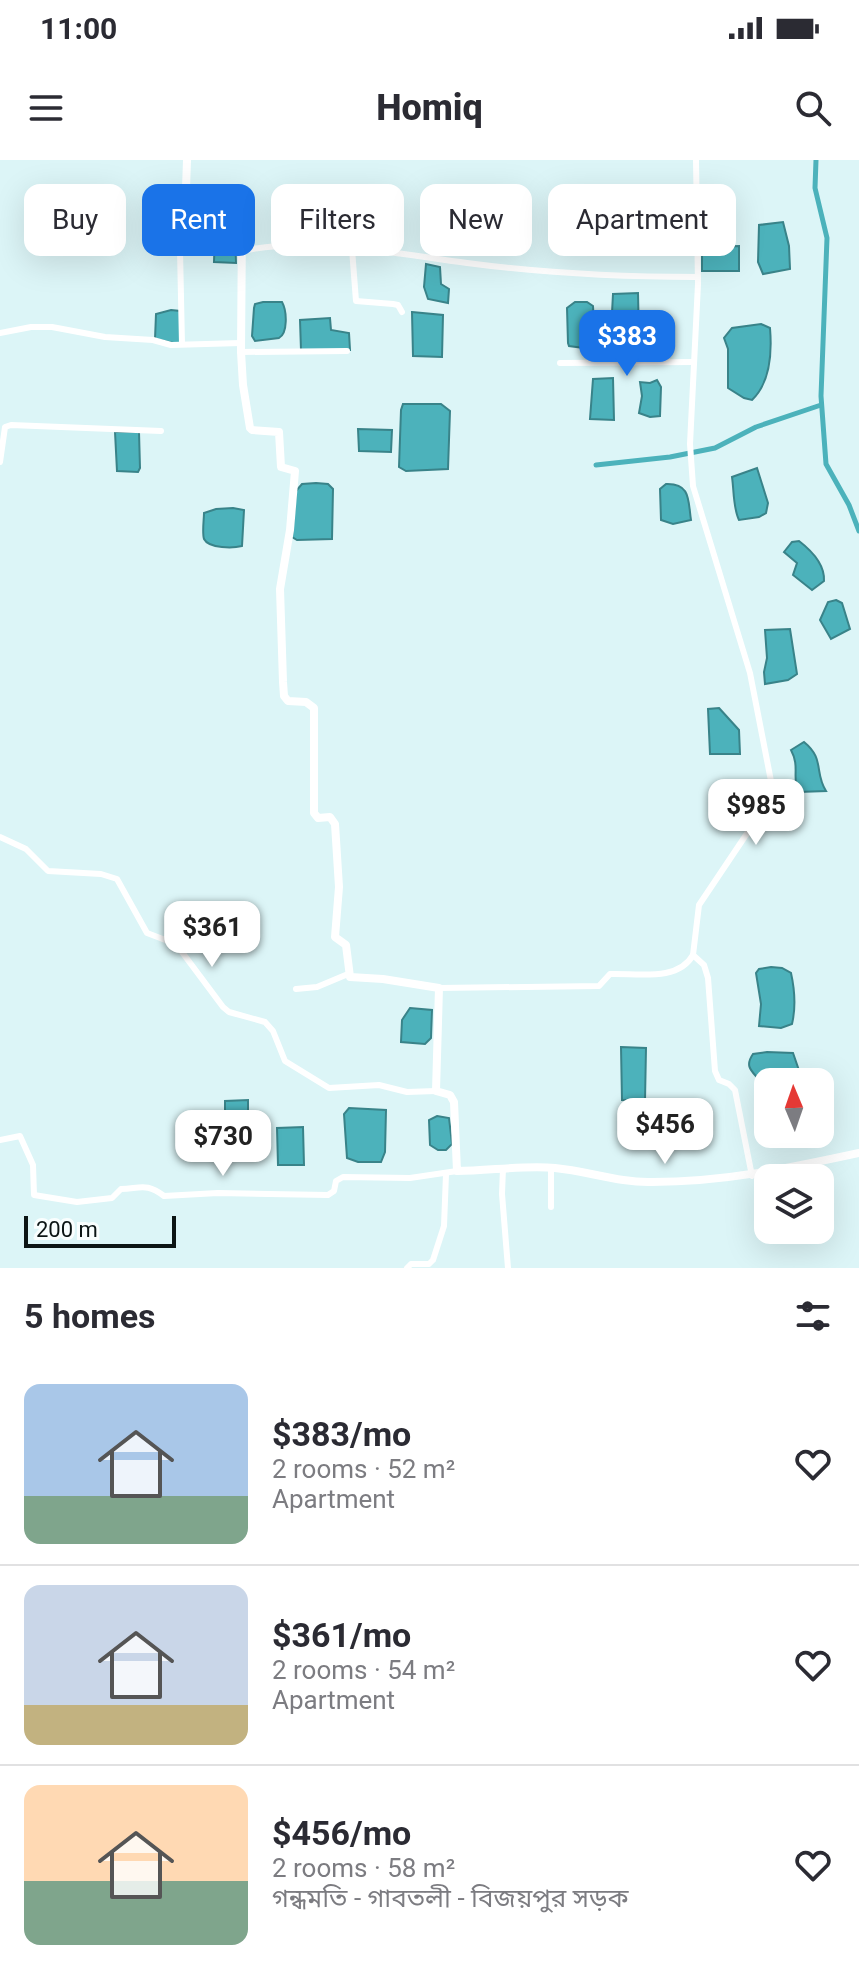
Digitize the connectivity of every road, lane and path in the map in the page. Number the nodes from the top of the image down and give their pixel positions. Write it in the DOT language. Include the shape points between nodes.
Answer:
graph roads {
  1 [pos="187,160"];
  2 [pos="696,160"];
  3 [pos="186,184"];
  4 [pos="404,255"];
  5 [pos="180,256"];
  6 [pos="242,256"];
  7 [pos="353,256"];
  8 [pos="698,277"];
  9 [pos="402,312"];
  10 [pos="0,333"];
  11 [pos="182,344"];
  12 [pos="241,348"];
  13 [pos="347,351"];
  14 [pos="694,362"];
  15 [pos="560,363"];
  16 [pos="161,431"];
  17 [pos="0,462"];
  18 [pos="0,837"];
  19 [pos="693,955"];
  20 [pos="348,974"];
  21 [pos="439,988"];
  22 [pos="296,989"];
  23 [pos="436,1091"];
  24 [pos="0,1140"];
  25 [pos="859,1153"];
  26 [pos="503,1168"];
  27 [pos="551,1168"];
  28 [pos="457,1171"];
  29 [pos="446,1174"];
  30 [pos="752,1176"];
  31 [pos="551,1207"];
  32 [pos="407,1268"];
  33 [pos="508,1268"];
  1 -- 3 [label="main road"];
  2 -- 8 [label="street"];
  4 -- 8 [label="street" via="608,275"];
  5 -- 11 [label="street"];
  6 -- 12 [label="main road"];
  7 -- 9 [label="street" via="356,301 398,305"];
  8 -- 14 [label="street"];
  10 -- 11 [label="street" via="52,327"];
  11 -- 12 [label="street"];
  12 -- 13 [label="street"];
  12 -- 20 [label="main road" via="250,428 279,432 281,467 295,471 280,589 284,696 314,708 314,813 334,820 339,887 335,937 346,945"];
  14 -- 15 [label="street"];
  14 -- 19 [label="street" via="693,486 750,673 771,781 750,829 699,905"];
  16 -- 17 [label="street" via="11,425 5,427"];
  18 -- 23 [label="street" via="26,849 48,871 117,879 147,933 176,944 229,1012 265,1022 285,1061 298,1071 334,1089 379,1085 407,1092"];
  19 -- 21 [label="street" via="683,968 666,974 610,974 599,986"];
  19 -- 30 [label="street" via="708,978 715,1071 735,1090"];
  20 -- 21 [label="main road"];
  20 -- 22 [label="street"];
  21 -- 23 [label="main road"];
  23 -- 28 [label="main road" via="454,1102"];
  24 -- 29 [label="street" via="20,1136 33,1165 34,1195 77,1202 149,1187 164,1196 328,1195 343,1177"];
  25 -- 30 [label="main road"];
  26 -- 27 [label="main road"];
  26 -- 28 [label="main road"];
  26 -- 33 [label="street"];
  27 -- 30 [label="main road" via="627,1182"];
  27 -- 31 [label="street"];
  28 -- 29 [label="street"];
  29 -- 32 [label="street" via="444,1226 433,1260"];
}
